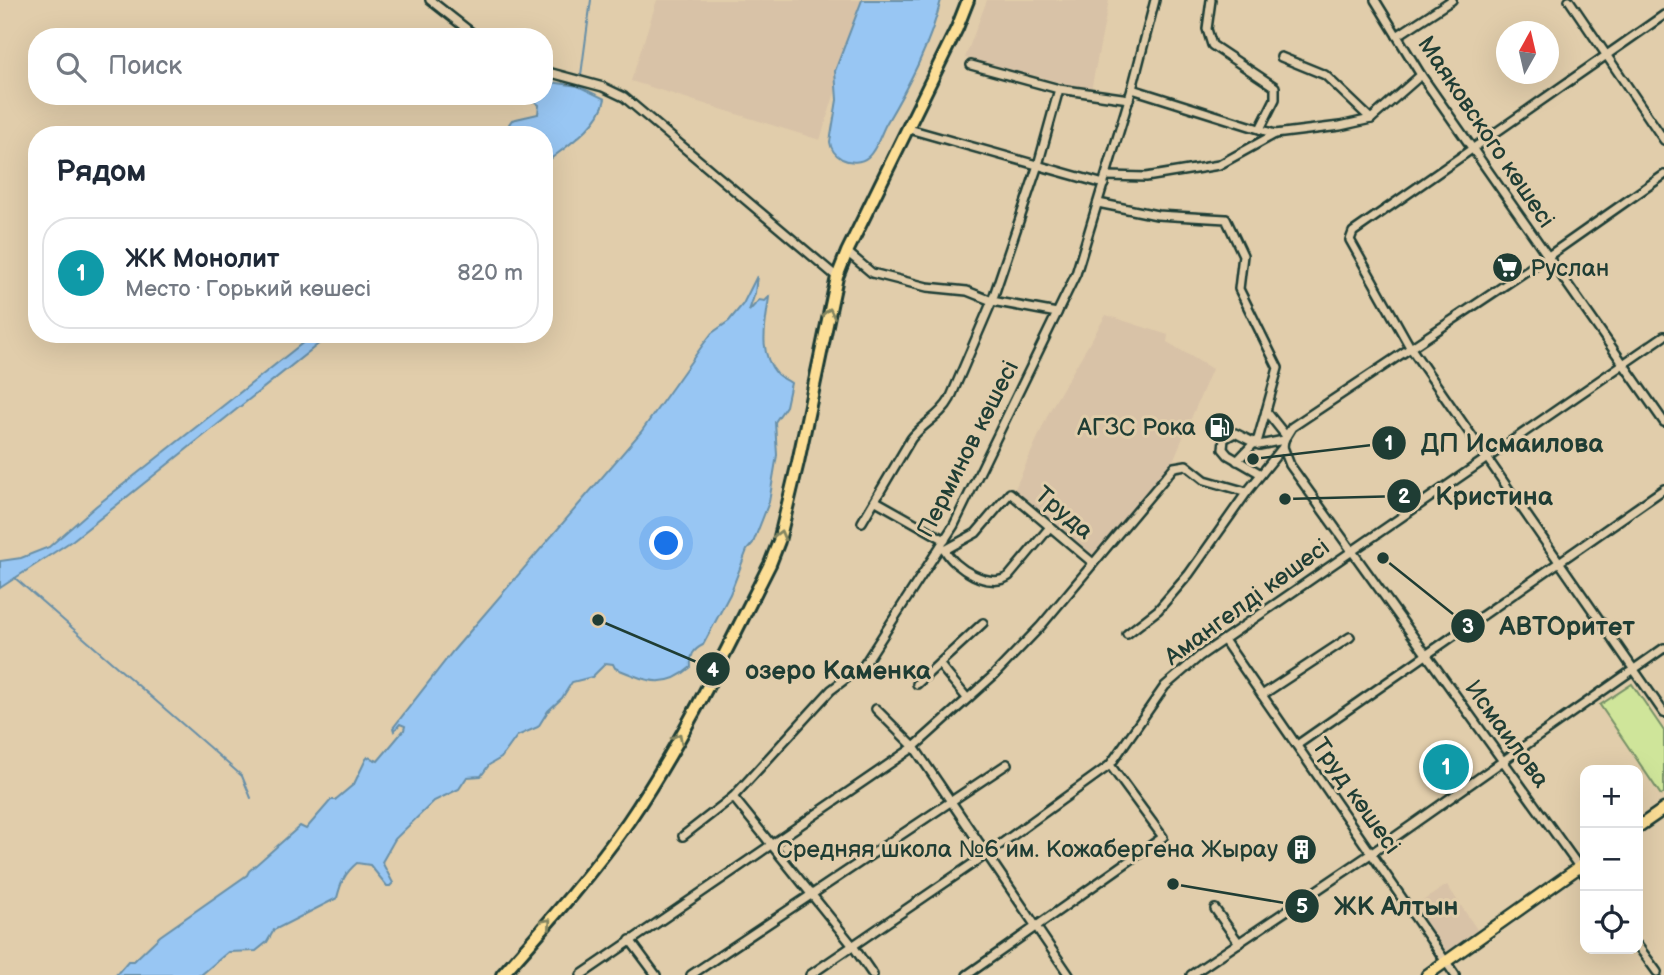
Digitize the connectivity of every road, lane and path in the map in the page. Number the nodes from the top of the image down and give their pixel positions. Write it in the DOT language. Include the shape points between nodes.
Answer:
graph roads {
  1 [pos="430,0"];
  2 [pos="968,0"];
  3 [pos="1155,0"];
  4 [pos="1211,0"];
  5 [pos="1375,0"];
  6 [pos="1452,0"];
  7 [pos="1569,0"];
  8 [pos="1664,15"];
  9 [pos="466,28"];
  10 [pos="1397,36"];
  11 [pos="1606,54"];
  12 [pos="1281,57"];
  13 [pos="971,65"];
  14 [pos="553,73"];
  15 [pos="1421,75"];
  16 [pos="1059,89"];
  17 [pos="1132,89"];
  18 [pos="1129,99"];
  19 [pos="1371,119"];
  20 [pos="909,129"];
  21 [pos="1260,130"];
  22 [pos="1275,134"];
  23 [pos="1664,140"];
  24 [pos="1474,150"];
  25 [pos="1038,165"];
  26 [pos="1664,175"];
  27 [pos="1105,180"];
  28 [pos="1098,203"];
  29 [pos="847,252"];
  30 [pos="1547,257"];
  31 [pos="837,277"];
  32 [pos="992,301"];
  33 [pos="1057,313"];
  34 [pos="1664,336"];
  35 [pos="1410,347"];
  36 [pos="1624,363"];
  37 [pos="1266,411"];
  38 [pos="1664,422"];
  39 [pos="1284,441"];
  40 [pos="1254,443"];
  41 [pos="1487,458"];
  42 [pos="1237,461"];
  43 [pos="1261,474"];
  44 [pos="1664,489"];
  45 [pos="1247,492"];
  46 [pos="876,501"];
  47 [pos="862,522"];
  48 [pos="1050,527"];
  49 [pos="943,545"];
  50 [pos="1352,551"];
  51 [pos="1559,562"];
  52 [pos="1093,563"];
  53 [pos="983,623"];
  54 [pos="1126,634"];
  55 [pos="1350,637"];
  56 [pos="1224,640"];
  57 [pos="1664,648"];
  58 [pos="1426,655"];
  59 [pos="939,664"];
  60 [pos="1634,669"];
  61 [pos="918,684"];
  62 [pos="1262,695"];
  63 [pos="967,698"];
  64 [pos="876,709"];
  65 [pos="1664,713"];
  66 [pos="1297,745"];
  67 [pos="914,747"];
  68 [pos="1503,761"];
  69 [pos="1007,764"];
  70 [pos="1110,765"];
  71 [pos="733,797"];
  72 [pos="951,802"];
  73 [pos="1664,809"];
  74 [pos="1643,824"];
  75 [pos="683,836"];
  76 [pos="771,844"];
  77 [pos="1372,853"];
  78 [pos="987,854"];
  79 [pos="1580,865"];
  80 [pos="1580,871"];
  81 [pos="812,895"];
  82 [pos="1215,909"];
  83 [pos="1037,926"];
  84 [pos="631,940"];
  85 [pos="1239,943"];
  86 [pos="853,946"];
  87 [pos="1643,952"];
  88 [pos="1446,962"];
  89 [pos="1659,972"];
  90 [pos="502,975"];
  91 [pos="582,975"];
  92 [pos="656,975"];
  93 [pos="691,975"];
  94 [pos="810,975"];
  95 [pos="873,975"];
  96 [pos="967,975"];
  97 [pos="1069,975"];
  98 [pos="1191,975"];
  99 [pos="1427,975"];
  100 [pos="1455,975"];
  1 -- 9 [label="street"];
  2 -- 20 [label="highway"];
  3 -- 17 [label="street, Перминов көшесі"];
  4 -- 21 [label="street" via="1210,43 1275,87 1275,99"];
  5 -- 10 [label="street, Маяковского көшесі"];
  6 -- 10 [label="street"];
  7 -- 11 [label="street"];
  8 -- 11 [label="street"];
  10 -- 15 [label="street, Маяковского көшесі"];
  11 -- 23 [label="street"];
  11 -- 24 [label="street"];
  12 -- 19 [label="street" via="1325,75"];
  13 -- 16 [label="street"];
  14 -- 31 [label="street" via="624,97"];
  15 -- 19 [label="street"];
  15 -- 24 [label="street, Маяковского көшесі"];
  16 -- 18 [label="street"];
  16 -- 25 [label="street"];
  17 -- 18 [label="street, Перминов көшесі"];
  17 -- 21 [label="street"];
  18 -- 27 [label="street, Перминов көшесі"];
  19 -- 22 [label="street"];
  20 -- 25 [label="street"];
  20 -- 29 [label="highway"];
  21 -- 22 [label="street"];
  22 -- 27 [label="street" via="1219,165"];
  24 -- 30 [label="street, Маяковского көшесі"];
  24 -- 35 [label="street" via="1351,236 1351,245"];
  25 -- 27 [label="street"];
  25 -- 32 [label="street"];
  26 -- 30 [label="street"];
  27 -- 28 [label="street, Перминов көшесі"];
  28 -- 33 [label="street, Перминов көшесі" via="1076,274"];
  28 -- 37 [label="street" via="1157,215 1224,218 1243,253 1239,289 1278,368"];
  29 -- 31 [label="highway"];
  29 -- 32 [label="street" via="872,273 927,287 967,291"];
  30 -- 35 [label="street"];
  30 -- 36 [label="street, Маяковского көшесі"];
  90 -- 31 [label="highway, one-way" via="628,821 666,761 770,564 798,462"];
  32 -- 33 [label="street"];
  32 -- 46 [label="street" via="947,405 918,429"];
  33 -- 49 [label="street, Перминов көшесі"];
  34 -- 36 [label="street, Амангелді көшесі"];
  35 -- 39 [label="street" via="1292,427"];
  35 -- 41 [label="street"];
  36 -- 38 [label="street, Маяковского көшесі"];
  36 -- 41 [label="street, Амангелді көшесі"];
  37 -- 39 [label="street, Исмаилова"];
  37 -- 40 [label="street"];
  39 -- 40 [label="street"];
  39 -- 43 [label="street"];
  39 -- 50 [label="street, Исмаилова" via="1290,465"];
  40 -- 42 [label="street"];
  40 -- 42 [label="street" via="1239,433 1227,436 1223,449"];
  41 -- 50 [label="street, Амангелді көшесі"];
  41 -- 51 [label="street"];
  42 -- 43 [label="street"];
  43 -- 45 [label="street"];
  44 -- 51 [label="street"];
  45 -- 52 [label="street" via="1205,480 1189,466 1177,465"];
  45 -- 54 [label="street" via="1189,574 1158,610"];
  46 -- 47 [label="street"];
  46 -- 49 [label="street"];
  48 -- 49 [label="street, Труда" via="1010,493 976,533"];
  48 -- 49 [label="street" via="1002,580 966,571 950,560"];
  48 -- 52 [label="street, Труда"];
  49 -- 71 [label="street, Перминов көшесі" via="864,665 826,695"];
  50 -- 56 [label="street, Амангелді көшесі"];
  50 -- 58 [label="street, Исмаилова"];
  51 -- 58 [label="street"];
  51 -- 60 [label="street"];
  52 -- 63 [label="street" via="1040,627"];
  53 -- 59 [label="street"];
  55 -- 62 [label="street"];
  56 -- 62 [label="street, Труд көшесі"];
  56 -- 70 [label="street, Амангелді көшесі" via="1165,686"];
  57 -- 60 [label="street"];
  58 -- 66 [label="street"];
  58 -- 68 [label="street, Исмаилова"];
  59 -- 61 [label="street"];
  59 -- 63 [label="street"];
  60 -- 65 [label="street"];
  60 -- 68 [label="street"];
  62 -- 66 [label="street, Труд көшесі"];
  63 -- 67 [label="street"];
  64 -- 67 [label="street"];
  66 -- 77 [label="street, Труд көшесі"];
  67 -- 72 [label="street"];
  67 -- 76 [label="street"];
  68 -- 77 [label="street"];
  68 -- 79 [label="street, Исмаилова"];
  69 -- 72 [label="street"];
  70 -- 78 [label="street, Амангелді көшесі"];
  70 -- 83 [label="street" via="1163,837"];
  71 -- 75 [label="street, Перминов көшесі"];
  71 -- 76 [label="street"];
  72 -- 78 [label="street"];
  72 -- 81 [label="street"];
  73 -- 74 [label="main road"];
  76 -- 81 [label="street"];
  76 -- 84 [label="street"];
  77 -- 85 [label="street"];
  77 -- 88 [label="street, Труд көшесі"];
  78 -- 83 [label="street"];
  78 -- 86 [label="street, Амангелді көшесі"];
  80 -- 88 [label="main road"];
  81 -- 86 [label="street"];
  81 -- 93 [label="street"];
  82 -- 85 [label="street"];
  83 -- 96 [label="street"];
  83 -- 97 [label="street"];
  84 -- 91 [label="street"];
  84 -- 92 [label="street"];
  85 -- 98 [label="street"];
  86 -- 94 [label="street, Амангелді көшесі"];
  86 -- 95 [label="street"];
  87 -- 89 [label="street"];
  88 -- 99 [label="main road"];
  88 -- 100 [label="street, Труд көшесі"];
}
